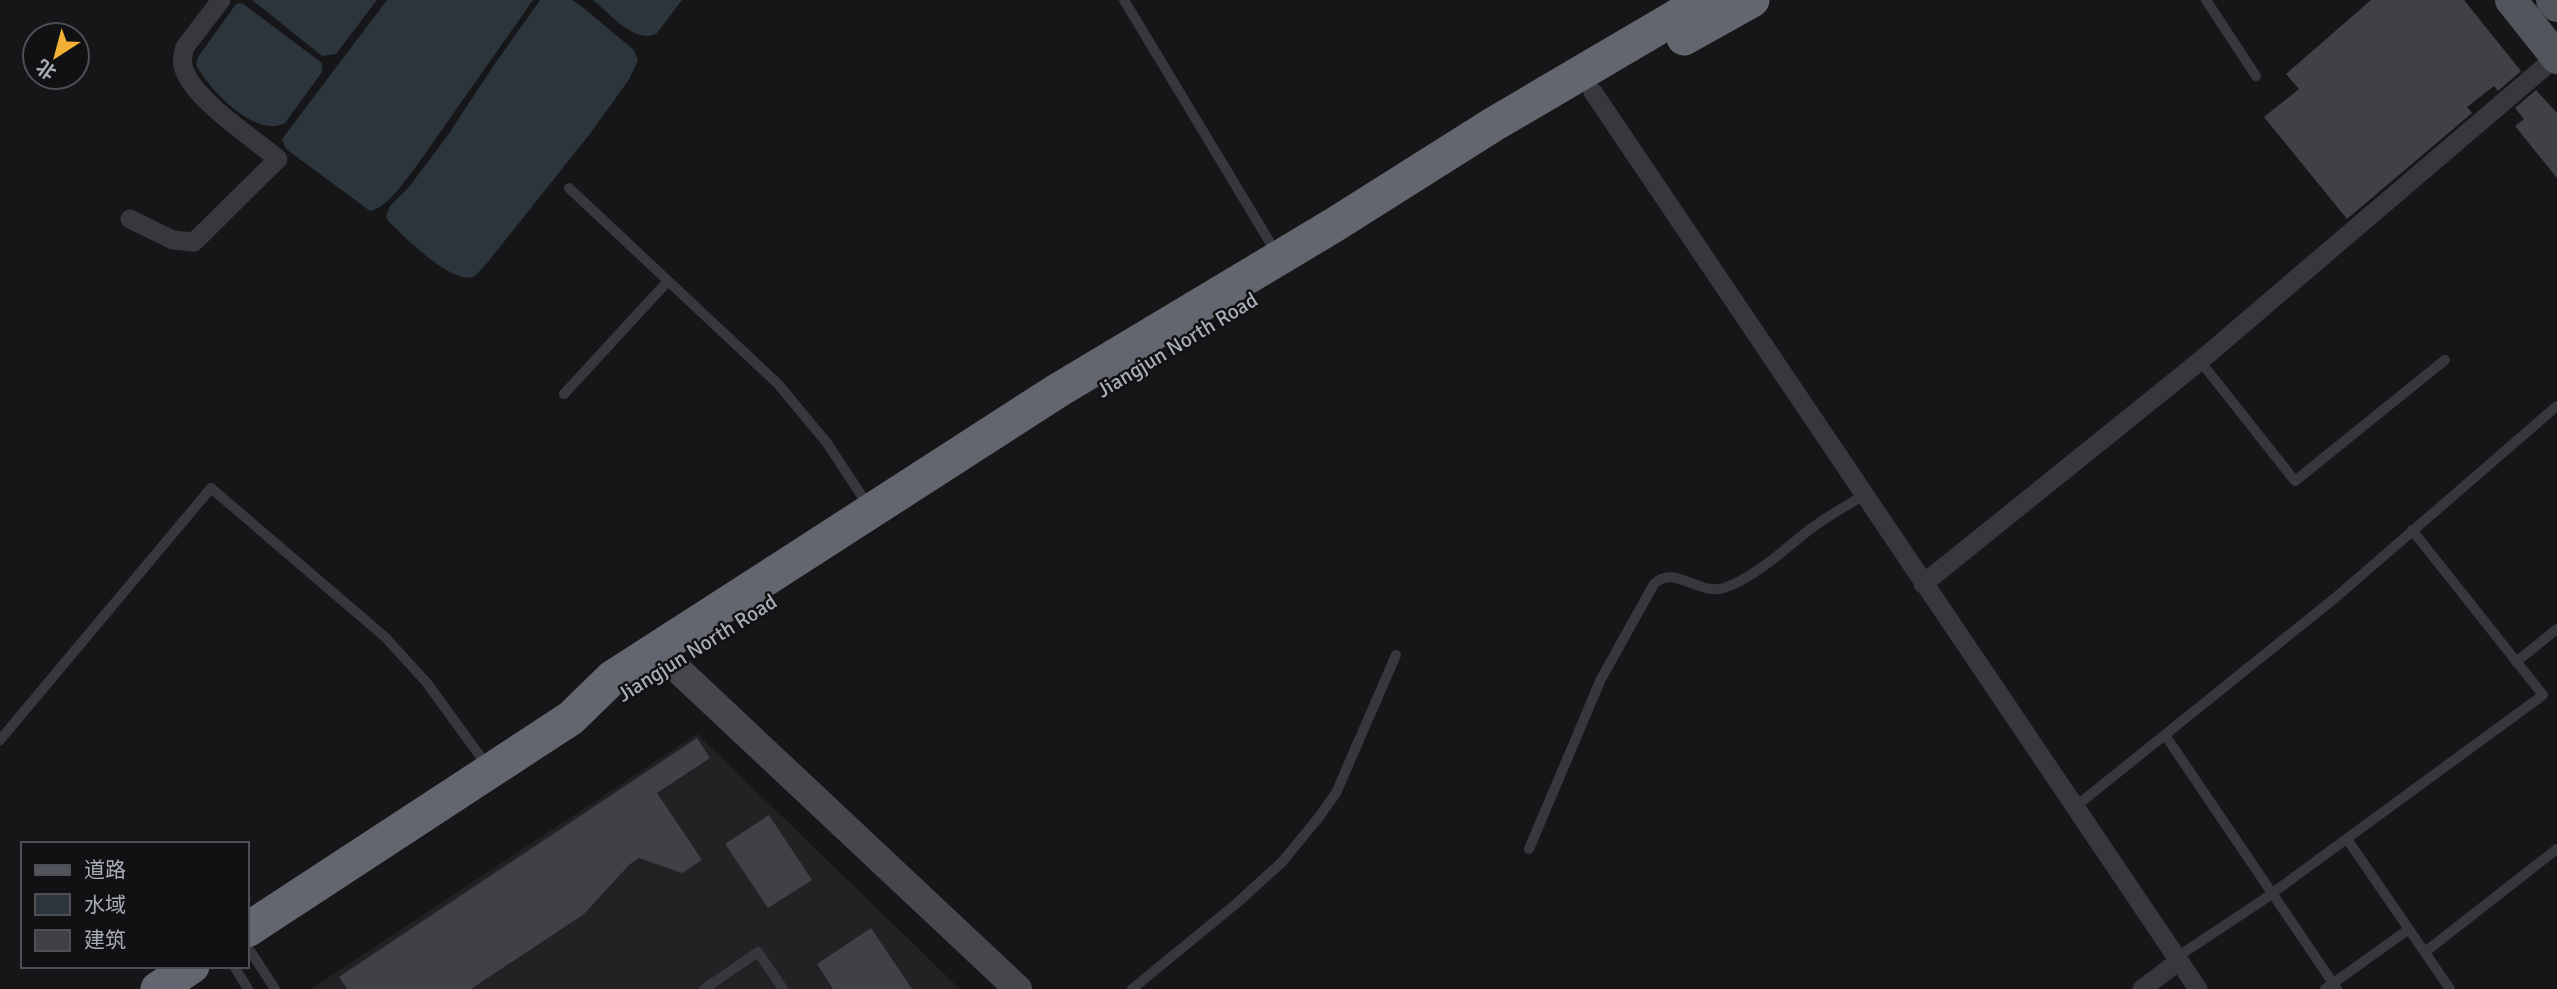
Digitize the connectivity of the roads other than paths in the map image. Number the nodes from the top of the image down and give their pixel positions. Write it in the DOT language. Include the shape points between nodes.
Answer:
graph roads {
  1 [pos="221,0"];
  2 [pos="1124,0"];
  3 [pos="1705,0"];
  4 [pos="1752,0"];
  5 [pos="2206,0"];
  6 [pos="2511,0"];
  7 [pos="2552,0"];
  8 [pos="2557,6"];
  9 [pos="2557,57"];
  10 [pos="2256,76"];
  11 [pos="1593,92"];
  12 [pos="569,188"];
  13 [pos="130,219"];
  14 [pos="1279,258"];
  15 [pos="668,281"];
  16 [pos="2445,360"];
  17 [pos="2200,361"];
  18 [pos="564,394"];
  19 [pos="2557,406"];
  20 [pos="1864,495"];
  21 [pos="871,510"];
  22 [pos="2412,530"];
  23 [pos="1923,584"];
  24 [pos="2557,629"];
  25 [pos="1396,655"];
  26 [pos="2516,662"];
  27 [pos="673,665"];
  28 [pos="571,718"];
  29 [pos="2165,734"];
  30 [pos="0,740"];
  31 [pos="491,771"];
  32 [pos="2075,808"];
  33 [pos="2347,839"];
  34 [pos="1529,849"];
  35 [pos="2557,849"];
  36 [pos="2273,893"];
  37 [pos="248,929"];
  38 [pos="2409,929"];
  39 [pos="248,948"];
  40 [pos="2425,952"];
  41 [pos="2178,959"];
  42 [pos="189,968"];
  43 [pos="235,968"];
  44 [pos="2332,987"];
  45 [pos="158,989"];
  46 [pos="248,989"];
  47 [pos="275,989"];
  48 [pos="704,989"];
  49 [pos="783,989"];
  50 [pos="1018,989"];
  51 [pos="1132,989"];
  52 [pos="2142,989"];
  53 [pos="2198,989"];
  54 [pos="2450,989"];
  1 -- 13 [label="street" via="185,47 184,70 203,98 278,159 194,242 173,240"];
  2 -- 14 [label="lane"];
  3 -- 14 [label="highway, Jiangjun North Road"];
  4 -- 11 [label="highway, Jiangjun North Road"];
  5 -- 10 [label="lane"];
  6 -- 9 [label="main road"];
  7 -- 8 [label="main road"];
  9 -- 17 [label="street"];
  11 -- 20 [label="street"];
  11 -- 27 [label="highway, Jiangjun North Road" via="1069,410"];
  12 -- 15 [label="lane"];
  14 -- 21 [label="highway, Jiangjun North Road" via="1057,391"];
  15 -- 18 [label="lane"];
  15 -- 21 [label="lane" via="796,404"];
  16 -- 17 [label="lane" via="2295,481"];
  17 -- 23 [label="street"];
  19 -- 22 [label="lane"];
  20 -- 23 [label="street"];
  20 -- 34 [label="lane" via="1724,588 1705,589 1670,576 1654,584 1601,679"];
  21 -- 28 [label="highway, Jiangjun North Road" via="612,678"];
  22 -- 26 [label="lane"];
  22 -- 29 [label="lane"];
  23 -- 32 [label="street"];
  24 -- 26 [label="lane"];
  25 -- 51 [label="lane" via="1336,793 1319,817 1282,862"];
  26 -- 33 [label="lane" via="2543,695"];
  27 -- 28 [label="highway, Jiangjun North Road" via="624,697"];
  27 -- 50 [label="main road"];
  28 -- 31 [label="highway"];
  29 -- 32 [label="lane"];
  29 -- 36 [label="lane"];
  30 -- 31 [label="lane" via="211,488 385,637 427,683"];
  31 -- 37 [label="highway"];
  32 -- 41 [label="street"];
  33 -- 36 [label="lane"];
  33 -- 38 [label="lane"];
  35 -- 40 [label="lane"];
  36 -- 41 [label="lane"];
  36 -- 44 [label="lane"];
  38 -- 40 [label="lane"];
  38 -- 44 [label="lane"];
  39 -- 47 [label="lane"];
  40 -- 54 [label="lane"];
  41 -- 52 [label="street"];
  41 -- 53 [label="street"];
  42 -- 45 [label="highway"];
  43 -- 46 [label="lane"];
  48 -- 49 [label="lane" via="758,952"];
}
